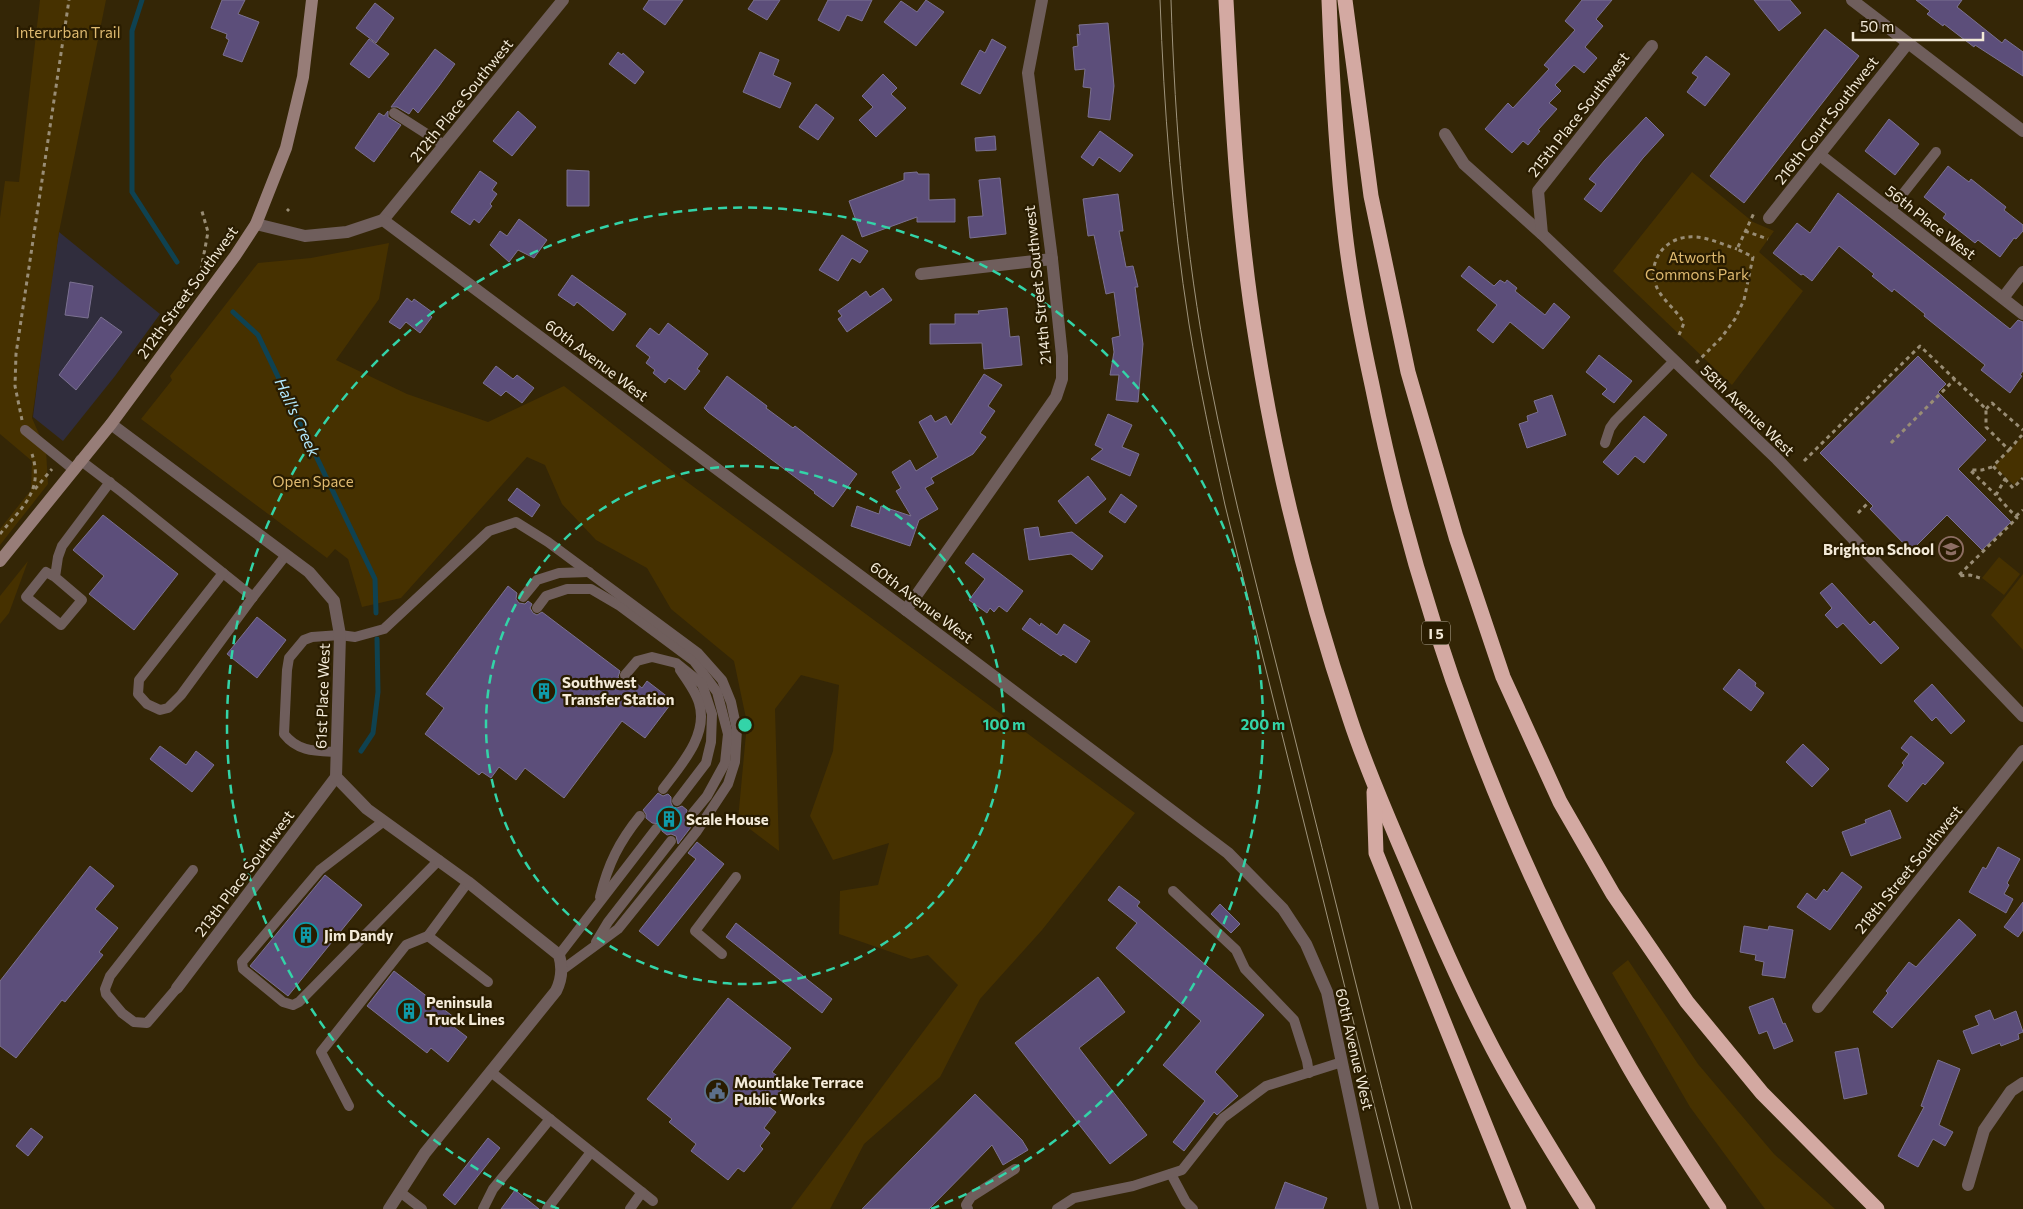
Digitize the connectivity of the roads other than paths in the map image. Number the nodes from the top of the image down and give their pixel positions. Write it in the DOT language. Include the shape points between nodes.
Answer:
graph roads {
  1 [pos="312,0"];
  2 [pos="564,0"];
  3 [pos="1042,0"];
  4 [pos="1226,0"];
  5 [pos="1329,0"];
  6 [pos="1345,0"];
  7 [pos="1852,0"];
  8 [pos="1908,43"];
  9 [pos="1652,46"];
  10 [pos="394,113"];
  11 [pos="2023,131"];
  12 [pos="1445,134"];
  13 [pos="444,146"];
  14 [pos="1936,152"];
  15 [pos="1820,155"];
  16 [pos="1890,210"];
  17 [pos="1769,218"];
  18 [pos="383,220"];
  19 [pos="256,224"];
  20 [pos="1542,234"];
  21 [pos="1052,259"];
  22 [pos="2023,272"];
  23 [pos="920,274"];
  24 [pos="2002,298"];
  25 [pos="2023,314"];
  26 [pos="1674,361"];
  27 [pos="111,424"];
  28 [pos="25,430"];
  29 [pos="1605,443"];
  30 [pos="76,465"];
  31 [pos="110,482"];
  32 [pos="286,555"];
  33 [pos="0,561"];
  34 [pos="589,572"];
  35 [pos="223,573"];
  36 [pos="55,577"];
  37 [pos="253,597"];
  38 [pos="523,597"];
  39 [pos="536,608"];
  40 [pos="906,610"];
  41 [pos="340,635"];
  42 [pos="676,662"];
  43 [pos="625,674"];
  44 [pos="2023,716"];
  45 [pos="337,752"];
  46 [pos="2023,752"];
  47 [pos="336,777"];
  48 [pos="1373,781"];
  49 [pos="663,789"];
  50 [pos="677,801"];
  51 [pos="693,813"];
  52 [pos="640,816"];
  53 [pos="384,821"];
  54 [pos="656,829"];
  55 [pos="671,841"];
  56 [pos="439,860"];
  57 [pos="193,870"];
  58 [pos="736,877"];
  59 [pos="468,882"];
  60 [pos="1173,891"];
  61 [pos="598,903"];
  62 [pos="428,936"];
  63 [pos="593,947"];
  64 [pos="722,954"];
  65 [pos="559,955"];
  66 [pos="562,970"];
  67 [pos="488,982"];
  68 [pos="177,988"];
  69 [pos="1818,1007"];
  70 [pos="1342,1062"];
  71 [pos="490,1072"];
  72 [pos="1309,1073"];
  73 [pos="2023,1083"];
  74 [pos="349,1106"];
  75 [pos="550,1119"];
  76 [pos="591,1152"];
  77 [pos="1015,1169"];
  78 [pos="1182,1170"];
  79 [pos="1171,1174"];
  80 [pos="1968,1185"];
  81 [pos="1178,1186"];
  82 [pos="400,1192"];
  83 [pos="642,1192"];
  84 [pos="652,1201"];
  85 [pos="389,1209"];
  86 [pos="422,1209"];
  87 [pos="483,1209"];
  88 [pos="547,1209"];
  89 [pos="630,1209"];
  90 [pos="968,1209"];
  91 [pos="1057,1209"];
  92 [pos="1193,1209"];
  93 [pos="1373,1209"];
  94 [pos="1518,1209"];
  95 [pos="1588,1209"];
  96 [pos="1719,1209"];
  97 [pos="1877,1209"];
  1 -- 19 [label="main road, 212th Street Southwest" via="303,77 286,148"];
  2 -- 13 [label="street, 212th Place Southwest"];
  3 -- 21 [label="street, 214th Street Southwest" via="1028,73"];
  4 -- 48 [label="highway" via="1240,225 1256,344 1276,449 1307,578 1350,719"];
  5 -- 96 [label="highway, I 5" via="1344,224 1360,328 1384,444 1438,637 1493,790 1541,899 1629,1068"];
  6 -- 97 [label="highway" via="1371,196 1408,372 1456,537 1503,677 1560,802 1613,894 1687,1002 1762,1093"];
  7 -- 8 [label="street"];
  8 -- 11 [label="street"];
  8 -- 15 [label="street, 216th Court Southwest"];
  9 -- 20 [label="street, 215th Place Southwest" via="1538,190"];
  10 -- 13 [label="lane"];
  12 -- 20 [label="street, 58th Avenue West" via="1464,164"];
  13 -- 18 [label="street, 212th Place Southwest"];
  14 -- 16 [label="lane"];
  15 -- 16 [label="street, 56th Place West"];
  15 -- 17 [label="street, 216th Court Southwest"];
  16 -- 24 [label="street, 56th Place West"];
  18 -- 19 [label="street" via="347,232 305,236"];
  18 -- 40 [label="street, 60th Avenue West"];
  19 -- 27 [label="main road, 212th Street Southwest"];
  20 -- 26 [label="street, 58th Avenue West"];
  21 -- 23 [label="street"];
  21 -- 40 [label="street, 214th Street Southwest" via="1063,368 1056,398"];
  22 -- 24 [label="street"];
  24 -- 25 [label="street, 56th Place West"];
  26 -- 29 [label="lane" via="1615,421"];
  26 -- 44 [label="street, 58th Avenue West" via="1777,459"];
  27 -- 30 [label="main road, 212th Street Southwest"];
  27 -- 32 [label="street, 61st Place West"];
  28 -- 30 [label="lane"];
  30 -- 31 [label="lane"];
  30 -- 33 [label="main road, 212th Street Southwest"];
  31 -- 35 [label="lane"];
  31 -- 36 [label="lane" via="62,546"];
  32 -- 37 [label="lane"];
  32 -- 41 [label="street, 61st Place West" via="309,572 334,601"];
  34 -- 38 [label="lane" via="560,573 537,580"];
  34 -- 41 [label="lane" via="516,522 489,531 384,629 356,637"];
  34 -- 63 [label="lane" via="698,653 722,680 737,730 735,762 728,784 715,806 618,929"];
  35 -- 37 [label="lane"];
  35 -- 37 [label="lane" via="139,680 138,694 147,704 160,710 168,708 181,695"];
  36 -- 36 [label="lane" via="82,600 61,625 26,597 46,572"];
  39 -- 51 [label="lane" via="546,596 567,589 591,589 620,606 694,661 717,692 728,734 725,762 707,796"];
  40 -- 70 [label="street, 60th Avenue West" via="1228,853 1257,881 1284,909 1306,944 1327,992"];
  41 -- 45 [label="street, 61st Place West"];
  41 -- 45 [label="lane" via="304,640 289,658 283,729 288,739 300,748"];
  42 -- 43 [label="lane" via="652,657 637,661"];
  42 -- 49 [label="lane" via="699,704 701,726 682,766"];
  42 -- 50 [label="lane" via="702,684 712,714 706,763"];
  45 -- 47 [label="street, 61st Place West"];
  46 -- 69 [label="street, 218th Street Southwest"];
  47 -- 53 [label="street" via="367,809"];
  47 -- 68 [label="street, 213th Place Southwest"];
  48 -- 94 [label="highway" via="1376,854"];
  48 -- 95 [label="highway" via="1444,951 1538,1128"];
  52 -- 61 [label="lane" via="612,856"];
  53 -- 56 [label="street"];
  53 -- 56 [label="lane" via="320,870 242,962 243,969 283,1002 293,1005 300,1002"];
  54 -- 61 [label="lane"];
  55 -- 63 [label="lane" via="608,922"];
  56 -- 59 [label="street"];
  57 -- 68 [label="lane" via="110,976 105,989 122,1013 134,1022 147,1023"];
  58 -- 64 [label="lane" via="694,931"];
  59 -- 62 [label="lane"];
  59 -- 65 [label="street"];
  60 -- 72 [label="lane" via="1236,950 1245,969 1294,1020"];
  61 -- 65 [label="lane"];
  62 -- 67 [label="lane"];
  62 -- 74 [label="lane" via="406,945 320,1052"];
  63 -- 66 [label="lane"];
  65 -- 66 [label="street"];
  66 -- 71 [label="street" via="556,991"];
  70 -- 72 [label="lane"];
  70 -- 93 [label="street, 60th Avenue West"];
  71 -- 75 [label="lane"];
  71 -- 82 [label="street" via="425,1153"];
  72 -- 78 [label="lane" via="1266,1086 1223,1118"];
  73 -- 80 [label="street" via="2012,1091 1984,1130"];
  75 -- 76 [label="lane"];
  75 -- 87 [label="lane" via="493,1189"];
  76 -- 83 [label="lane"];
  76 -- 88 [label="lane"];
  77 -- 90 [label="lane" via="971,1197 966,1205"];
  78 -- 79 [label="lane"];
  78 -- 81 [label="lane"];
  79 -- 81 [label="lane"];
  79 -- 91 [label="lane" via="1133,1186 1074,1198"];
  81 -- 92 [label="lane"];
  82 -- 85 [label="street"];
  82 -- 86 [label="lane"];
  83 -- 84 [label="lane"];
  83 -- 89 [label="lane"];
}
